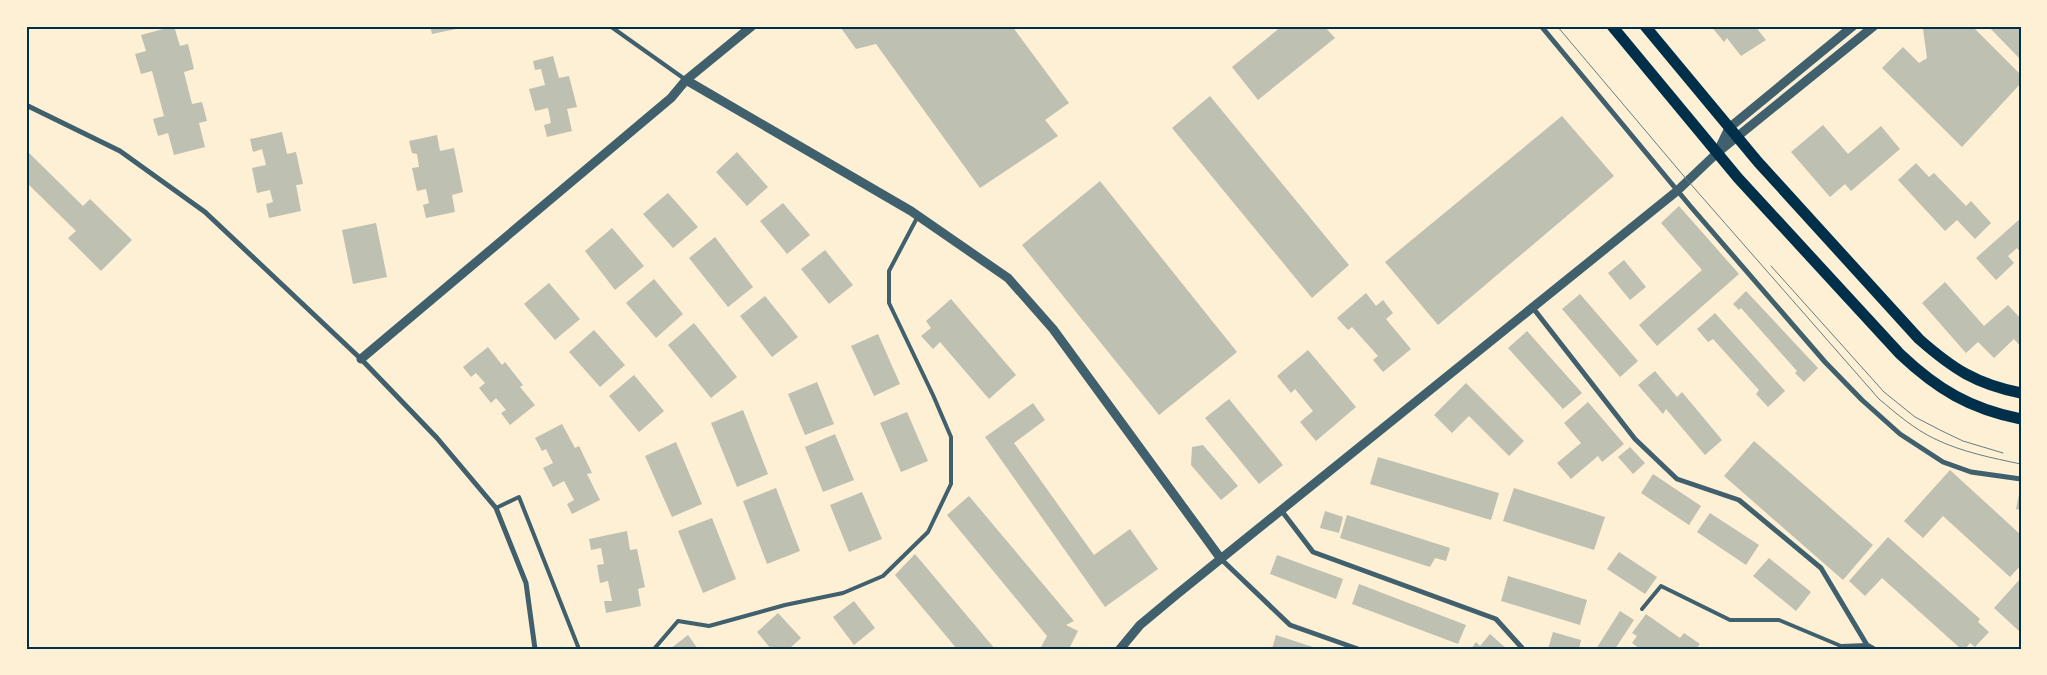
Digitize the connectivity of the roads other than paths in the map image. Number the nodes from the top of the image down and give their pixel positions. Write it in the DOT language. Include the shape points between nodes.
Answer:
graph roads {
  1 [pos="610,26"];
  2 [pos="752,26"];
  3 [pos="1541,26"];
  4 [pos="1612,26"];
  5 [pos="1645,26"];
  6 [pos="1853,26"];
  7 [pos="1874,26"];
  8 [pos="686,80"];
  9 [pos="26,105"];
  10 [pos="1729,128"];
  11 [pos="1738,138"];
  12 [pos="1717,153"];
  13 [pos="1677,191"];
  14 [pos="918,216"];
  15 [pos="1532,308"];
  16 [pos="361,360"];
  17 [pos="2021,392"];
  18 [pos="2021,419"];
  19 [pos="2021,479"];
  20 [pos="496,508"];
  21 [pos="1281,510"];
  22 [pos="1221,559"];
  23 [pos="1642,609"];
  24 [pos="1866,647"];
  25 [pos="534,649"];
  26 [pos="579,649"];
  27 [pos="654,649"];
  28 [pos="1120,649"];
  29 [pos="1358,649"];
  30 [pos="1522,649"];
  31 [pos="1874,649"];
  1 -- 8 [label="lane"];
  2 -- 8 [label="street"];
  3 -- 13 [label="street"];
  4 -- 12 [label="highway"];
  5 -- 10 [label="highway"];
  6 -- 10 [label="street"];
  7 -- 11 [label="street"];
  8 -- 14 [label="street"];
  8 -- 16 [label="street" via="671,98"];
  9 -- 16 [label="street" via="120,151 205,212"];
  10 -- 11 [label="highway"];
  10 -- 12 [label="street"];
  11 -- 12 [label="street"];
  11 -- 17 [label="highway" via="1919,339 1943,361 1966,376"];
  12 -- 13 [label="street"];
  12 -- 18 [label="highway" via="1922,375 1969,404"];
  13 -- 15 [label="street"];
  13 -- 19 [label="street" via="1825,362 1900,434 1943,462 1971,472"];
  14 -- 22 [label="street" via="1008,278 1028,300 1053,329"];
  14 -- 27 [label="lane" via="889,271 889,303 950,438 951,484 928,532 875,580 843,593 709,626 678,621"];
  15 -- 21 [label="street"];
  15 -- 24 [label="street" via="1635,439 1677,479 1739,500 1820,568"];
  16 -- 20 [label="street" via="437,438"];
  20 -- 25 [label="street" via="526,583"];
  20 -- 26 [label="lane" via="519,497"];
  21 -- 22 [label="street"];
  21 -- 30 [label="street" via="1313,552 1496,619"];
  22 -- 28 [label="street" via="1140,626"];
  22 -- 29 [label="street" via="1290,625"];
  23 -- 24 [label="lane" via="1661,586 1730,620 1779,620 1841,646"];
  24 -- 31 [label="street"];
}
